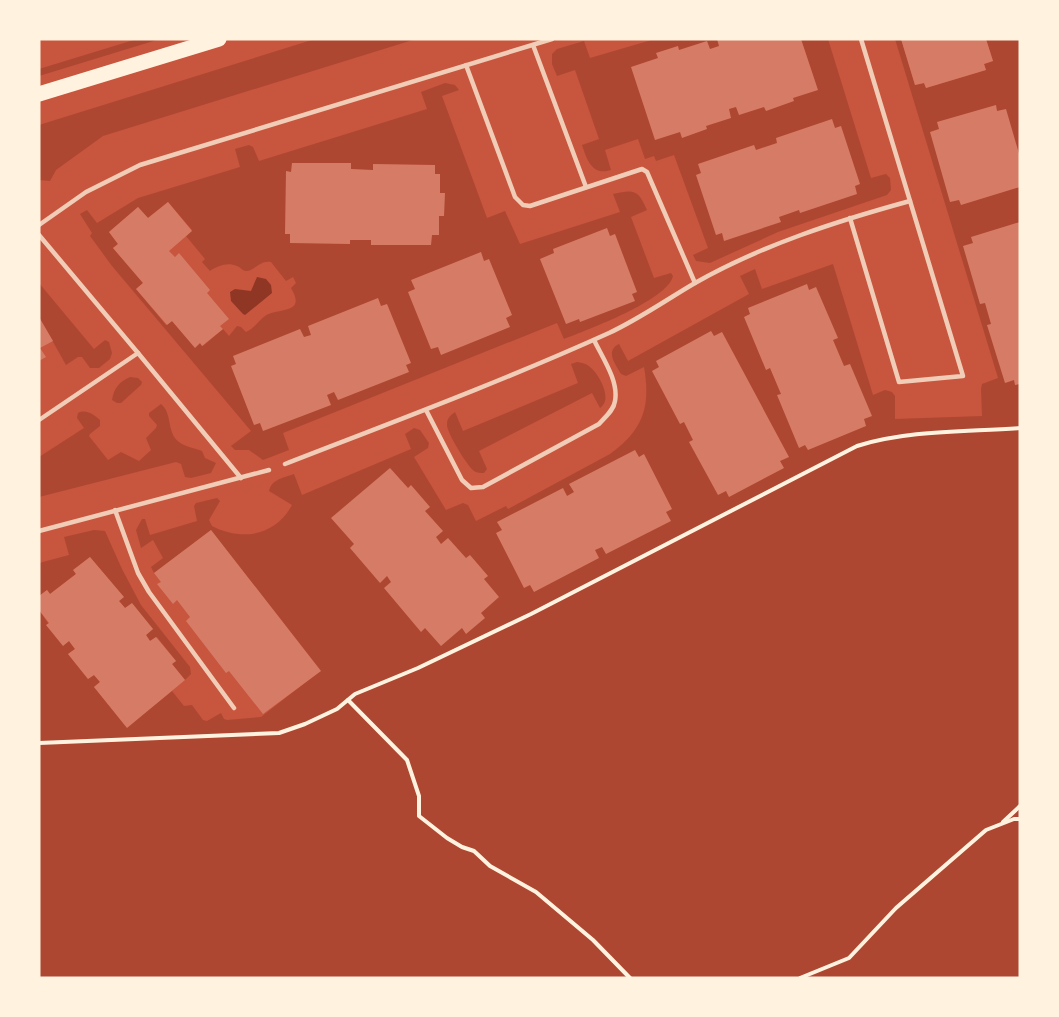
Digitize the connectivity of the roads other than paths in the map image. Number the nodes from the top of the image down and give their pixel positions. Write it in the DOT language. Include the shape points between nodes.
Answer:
graph roads {
  1 [pos="219,39"];
  2 [pos="552,39"];
  3 [pos="861,39"];
  4 [pos="533,45"];
  5 [pos="466,65"];
  6 [pos="39,94"];
  7 [pos="586,187"];
  8 [pos="910,201"];
  9 [pos="850,218"];
  10 [pos="39,225"];
  11 [pos="39,235"];
  12 [pos="695,283"];
  13 [pos="594,340"];
  14 [pos="138,353"];
  15 [pos="426,410"];
  16 [pos="39,420"];
  17 [pos="285,464"];
  18 [pos="269,470"];
  19 [pos="241,478"];
  20 [pos="115,510"];
  21 [pos="39,531"];
  22 [pos="234,708"];
  1 -- 6 [label="main road"];
  2 -- 4 [label="lane"];
  3 -- 8 [label="lane"];
  4 -- 5 [label="lane"];
  4 -- 7 [label="lane"];
  5 -- 7 [label="lane" via="515,197 530,206"];
  5 -- 10 [label="lane" via="140,165 86,192"];
  7 -- 12 [label="lane" via="642,169 647,172"];
  8 -- 9 [label="lane"];
  8 -- 9 [label="lane" via="963,376 899,382"];
  9 -- 12 [label="lane" via="753,255"];
  11 -- 14 [label="lane"];
  12 -- 13 [label="lane"];
  13 -- 15 [label="lane"];
  13 -- 15 [label="lane" via="615,388 615,402 609,413 599,424 483,487 471,489 462,480"];
  14 -- 16 [label="lane"];
  14 -- 19 [label="lane"];
  15 -- 17 [label="lane"];
  18 -- 19 [label="lane"];
  19 -- 20 [label="lane"];
  20 -- 21 [label="lane"];
  20 -- 22 [label="lane" via="149,592"];
}
